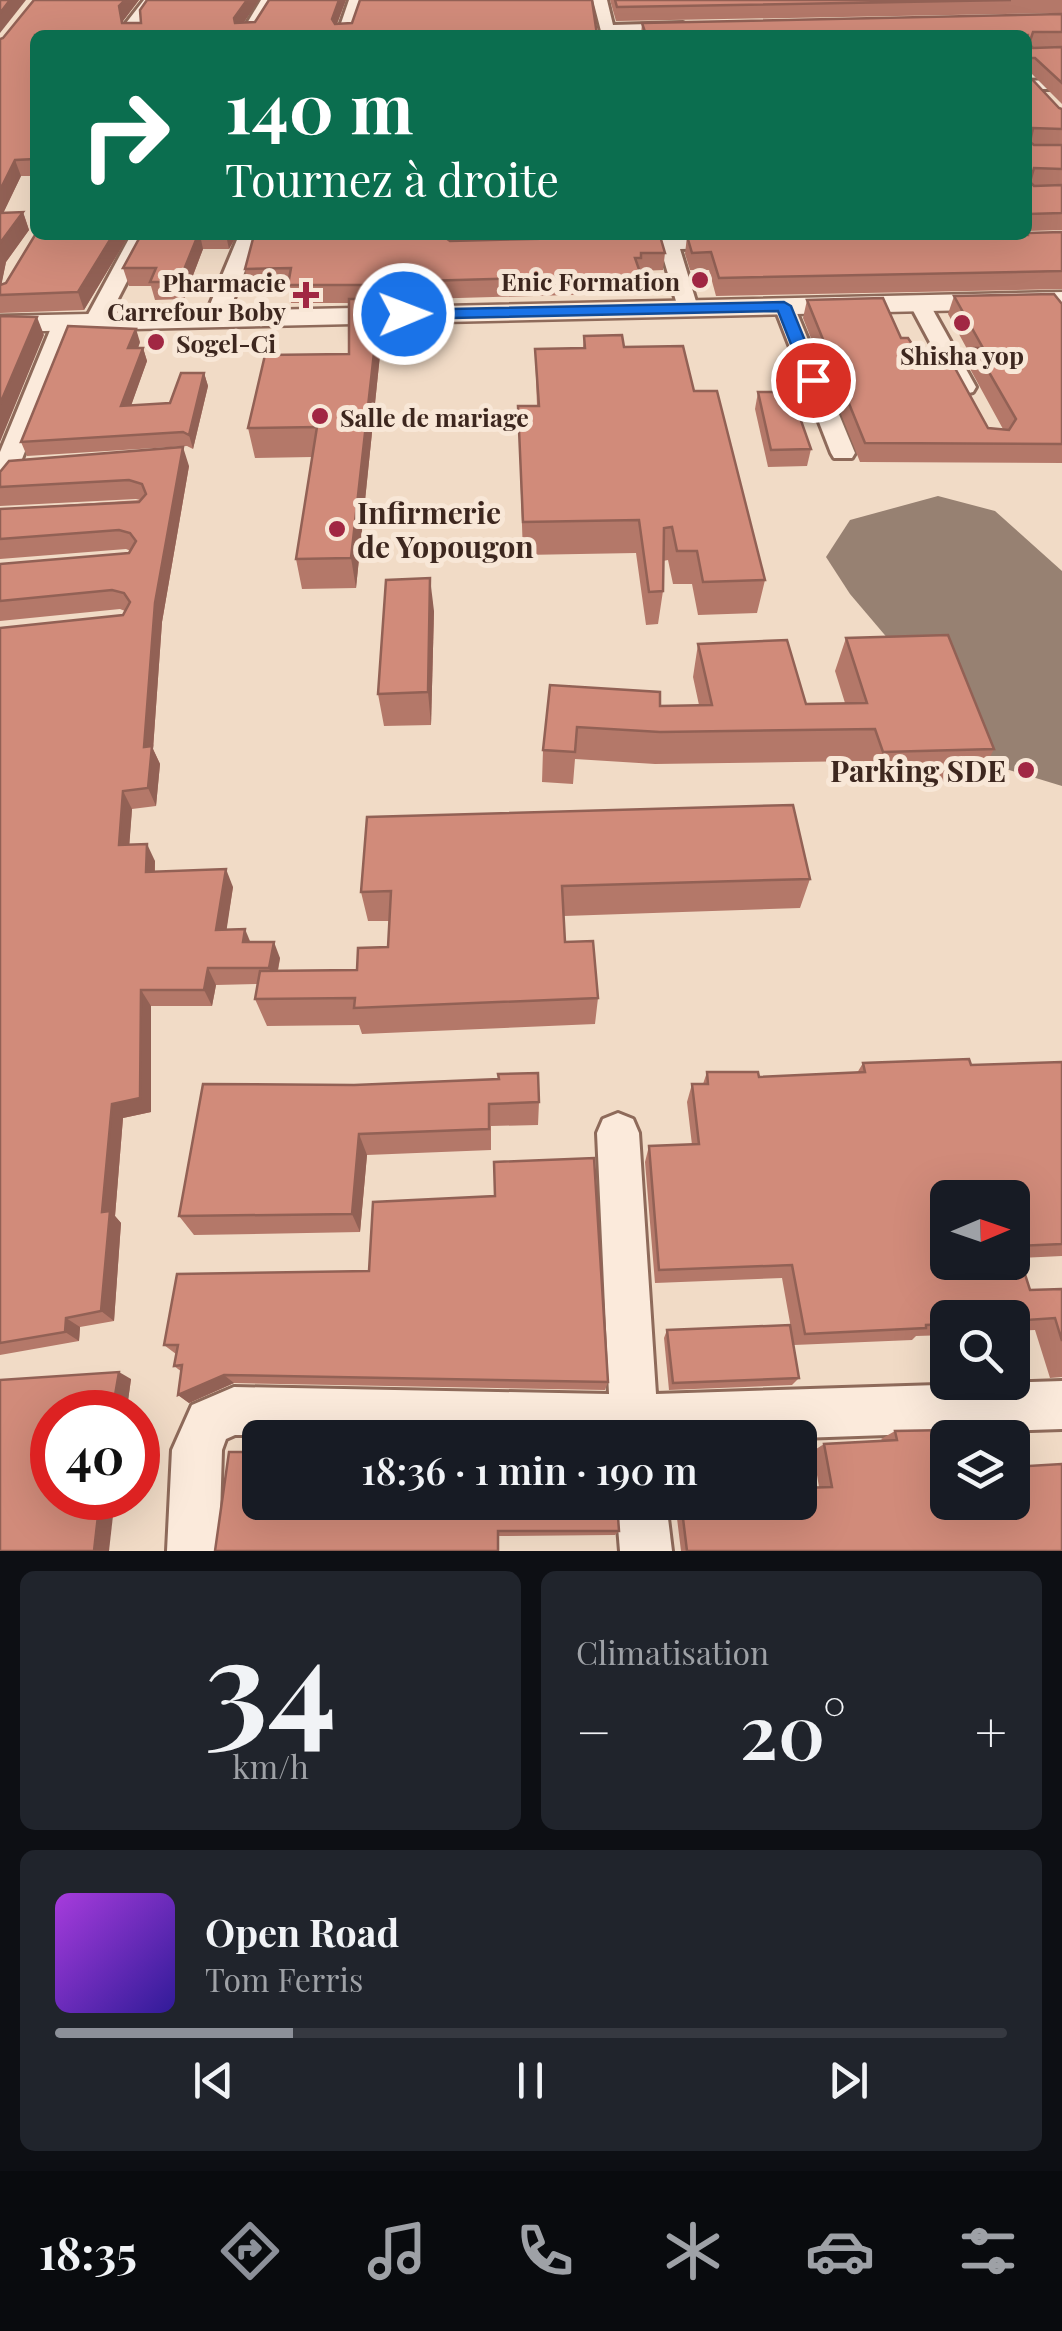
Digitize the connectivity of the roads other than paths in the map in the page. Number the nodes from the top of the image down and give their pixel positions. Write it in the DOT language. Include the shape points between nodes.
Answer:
graph roads {
  1 [pos="151,0"];
  2 [pos="268,0"];
  3 [pos="356,0"];
  4 [pos="600,0"];
  5 [pos="690,14"];
  6 [pos="135,30"];
  7 [pos="251,30"];
  8 [pos="346,30"];
  9 [pos="608,30"];
  10 [pos="643,30"];
  11 [pos="1032,83"];
  12 [pos="1062,84"];
  13 [pos="1032,86"];
  14 [pos="1050,106"];
  15 [pos="138,240"];
  16 [pos="247,240"];
  17 [pos="655,240"];
  18 [pos="668,240"];
  19 [pos="693,240"];
  20 [pos="744,242"];
  21 [pos="590,245"];
  22 [pos="919,303"];
  23 [pos="1059,305"];
  24 [pos="784,306"];
  25 [pos="688,308"];
  26 [pos="216,319"];
  27 [pos="95,322"];
  28 [pos="64,323"];
  29 [pos="0,324"];
  30 [pos="975,406"];
  31 [pos="842,453"];
  32 [pos="38,467"];
  33 [pos="2,476"];
  34 [pos="618,1133"];
  35 [pos="1062,1405"];
  36 [pos="434,1420"];
  37 [pos="634,1420"];
  38 [pos="783,1420"];
  39 [pos="643,1520"];
  40 [pos="192,1551"];
  41 [pos="646,1551"];
  1 -- 6 [label="street"];
  2 -- 7 [label="street"];
  3 -- 8 [label="street"];
  4 -- 9 [label="street"];
  5 -- 10 [label="street" via="695,27"];
  11 -- 12 [label="street"];
  13 -- 14 [label="street"];
  15 -- 27 [label="street"];
  16 -- 26 [label="street"];
  17 -- 21 [label="street"];
  18 -- 25 [label="street"];
  19 -- 20 [label="street"];
  22 -- 23 [label="street"];
  22 -- 24 [label="street"];
  22 -- 30 [label="street"];
  24 -- 25 [label="street"];
  24 -- 31 [label="street"];
  25 -- 26 [label="street"];
  26 -- 27 [label="street"];
  27 -- 28 [label="street"];
  28 -- 29 [label="street"];
  28 -- 33 [label="street"];
  32 -- 33 [label="street"];
  34 -- 37 [label="street"];
  35 -- 38 [label="street"];
  36 -- 40 [label="street" via="234,1412 209,1422 197,1450"];
  39 -- 41 [label="street"];
}
